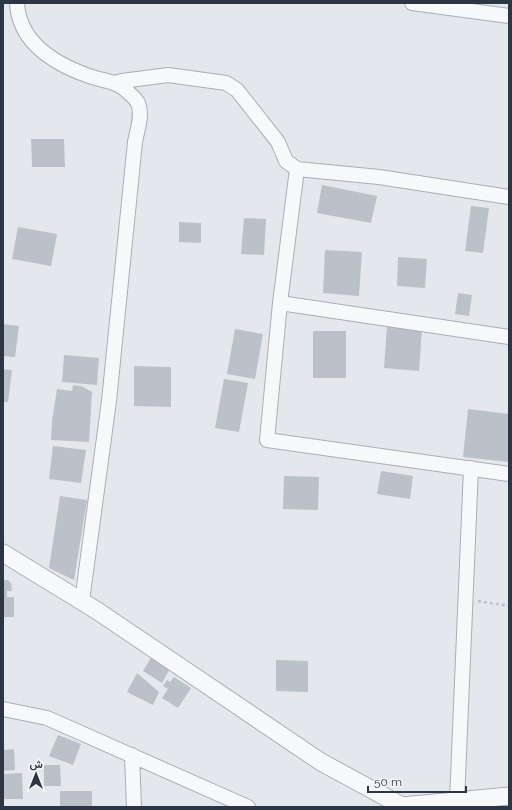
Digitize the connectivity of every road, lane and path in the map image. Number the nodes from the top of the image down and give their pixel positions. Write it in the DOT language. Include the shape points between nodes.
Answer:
graph roads {
  1 [pos="17,3"];
  2 [pos="412,3"];
  3 [pos="509,16"];
  4 [pos="115,83"];
  5 [pos="297,169"];
  6 [pos="509,197"];
  7 [pos="280,303"];
  8 [pos="509,337"];
  9 [pos="471,468"];
  10 [pos="509,474"];
  11 [pos="3,554"];
  12 [pos="466,599"];
  13 [pos="82,601"];
  14 [pos="509,606"];
  15 [pos="3,709"];
  16 [pos="132,755"];
  17 [pos="509,796"];
  18 [pos="458,801"];
  19 [pos="134,807"];
  20 [pos="248,807"];
  21 [pos="400,807"];
  1 -- 4 [label="street" via="24,30 46,54 73,70"];
  2 -- 3 [label="street"];
  4 -- 5 [label="street" via="168,75 226,83 237,90 263,122 278,142 286,162"];
  4 -- 13 [label="street" via="132,95 138,104 140,117 135,142 109,401"];
  5 -- 6 [label="street" via="379,177"];
  5 -- 7 [label="street"];
  7 -- 8 [label="street"];
  7 -- 9 [label="street" via="267,440"];
  9 -- 10 [label="street"];
  9 -- 12 [label="street"];
  11 -- 13 [label="street"];
  12 -- 14 [label="path"];
  12 -- 18 [label="street"];
  13 -- 21 [label="street" via="321,762"];
  15 -- 16 [label="street" via="47,718"];
  16 -- 19 [label="street"];
  16 -- 20 [label="street"];
  17 -- 18 [label="street"];
  18 -- 21 [label="street"];
}
